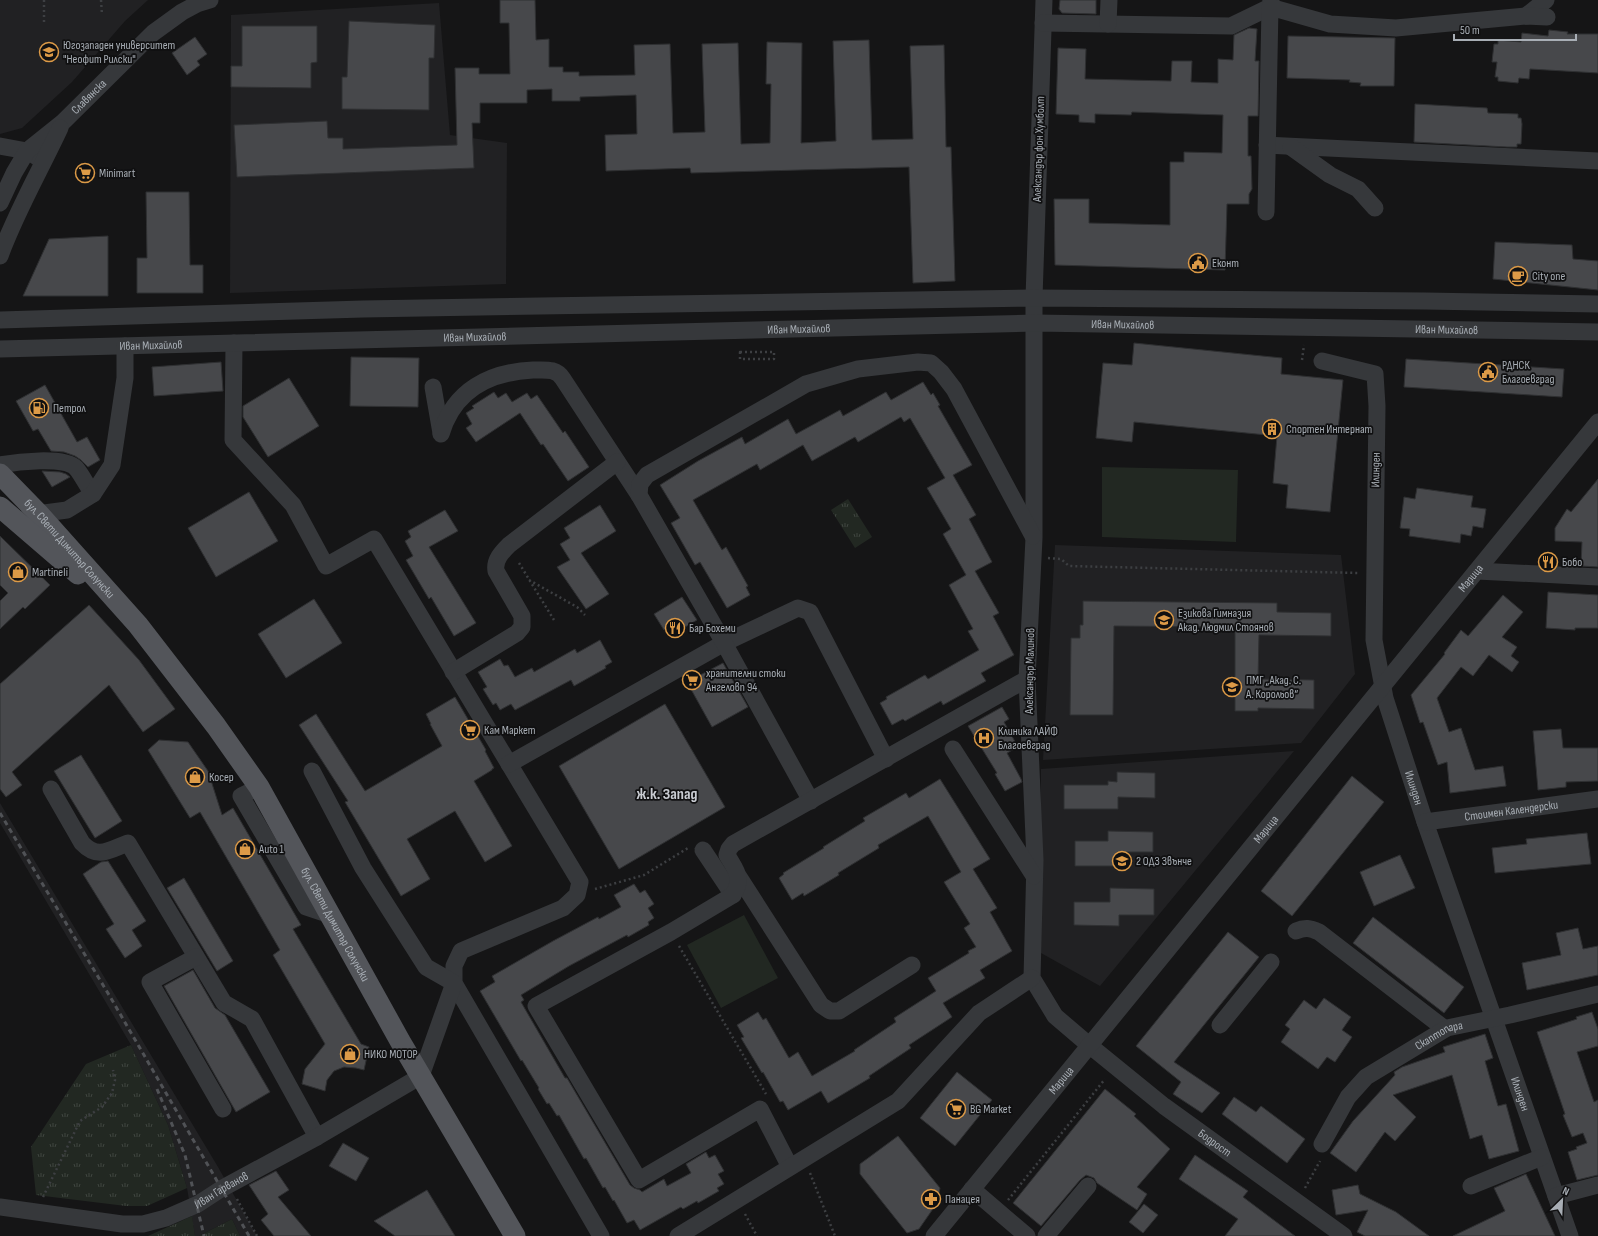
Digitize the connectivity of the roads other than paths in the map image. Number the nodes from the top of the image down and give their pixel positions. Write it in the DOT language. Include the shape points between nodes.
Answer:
graph roads {
  1 [pos="210,0"];
  2 [pos="1044,0"];
  3 [pos="1109,0"];
  4 [pos="1546,0"];
  5 [pos="1270,3"];
  6 [pos="1526,16"];
  7 [pos="1546,17"];
  8 [pos="1043,23"];
  9 [pos="1108,24"];
  10 [pos="62,123"];
  11 [pos="1267,145"];
  12 [pos="0,146"];
  13 [pos="1291,148"];
  14 [pos="28,152"];
  15 [pos="44,161"];
  16 [pos="1598,161"];
  17 [pos="0,203"];
  18 [pos="1374,208"];
  19 [pos="1266,212"];
  20 [pos="0,256"];
  21 [pos="1034,298"];
  22 [pos="1598,304"];
  23 [pos="0,320"];
  24 [pos="1035,324"];
  25 [pos="1598,332"];
  26 [pos="234,342"];
  27 [pos="125,346"];
  28 [pos="0,350"];
  29 [pos="1322,362"];
  30 [pos="433,387"];
  31 [pos="1598,422"];
  32 [pos="617,462"];
  33 [pos="0,465"];
  34 [pos="0,474"];
  35 [pos="92,494"];
  36 [pos="639,495"];
  37 [pos="4,512"];
  38 [pos="38,513"];
  39 [pos="1034,538"];
  40 [pos="1477,571"];
  41 [pos="1598,577"];
  42 [pos="138,625"];
  43 [pos="724,643"];
  44 [pos="453,672"];
  45 [pos="1027,679"];
  46 [pos="1383,685"];
  47 [pos="954,749"];
  48 [pos="886,759"];
  49 [pos="509,764"];
  50 [pos="312,771"];
  51 [pos="51,789"];
  52 [pos="1598,800"];
  53 [pos="811,801"];
  54 [pos="1425,822"];
  55 [pos="703,850"];
  56 [pos="1034,876"];
  57 [pos="739,877"];
  58 [pos="733,894"];
  59 [pos="1296,931"];
  60 [pos="196,957"];
  61 [pos="1271,962"];
  62 [pos="912,965"];
  63 [pos="1032,978"];
  64 [pos="454,983"];
  65 [pos="1598,994"];
  66 [pos="1493,1019"];
  67 [pos="1220,1025"];
  68 [pos="1445,1029"];
  69 [pos="1089,1045"];
  70 [pos="421,1076"];
  71 [pos="223,1109"];
  72 [pos="317,1137"];
  73 [pos="1323,1149"];
  74 [pos="1542,1157"];
  75 [pos="797,1163"];
  76 [pos="1598,1185"];
  77 [pos="1088,1186"];
  78 [pos="1471,1186"];
  79 [pos="972,1190"];
  80 [pos="1556,1196"];
  81 [pos="0,1207"];
  82 [pos="118,1230"];
  83 [pos="514,1236"];
  84 [pos="600,1236"];
  85 [pos="678,1236"];
  86 [pos="934,1236"];
  87 [pos="1027,1236"];
  88 [pos="1046,1236"];
  89 [pos="1344,1236"];
  90 [pos="1570,1236"];
  1 -- 10 [label="street, Славянска" via="182,12 152,33"];
  2 -- 8 [label="street, Александър фон Хумболт"];
  3 -- 9 [label="street"];
  4 -- 6 [label="street"];
  5 -- 6 [label="street" via="1330,24 1396,28"];
  5 -- 9 [label="street" via="1231,26"];
  5 -- 11 [label="street"];
  6 -- 7 [label="street"];
  8 -- 9 [label="street"];
  8 -- 21 [label="street, Александър фон Хумболт"];
  10 -- 14 [label="street, Славянска"];
  10 -- 15 [label="street, Славянска"];
  11 -- 13 [label="street"];
  11 -- 19 [label="street"];
  12 -- 14 [label="street"];
  13 -- 16 [label="street"];
  13 -- 18 [label="street" via="1330,175 1358,189"];
  14 -- 15 [label="street"];
  14 -- 17 [label="street, Славянска" via="14,173"];
  15 -- 20 [label="street, Славянска"];
  21 -- 22 [label="street"];
  21 -- 23 [label="street" via="371,308"];
  21 -- 24 [label="street, Александър Малинов"];
  24 -- 25 [label="street, Иван Михайлов"];
  24 -- 26 [label="street, Иван Михайлов"];
  24 -- 39 [label="street, Александър Малинов"];
  26 -- 27 [label="street, Иван Михайлов"];
  26 -- 44 [label="street" via="233,440 293,505 326,566 374,539"];
  27 -- 28 [label="street, Иван Михайлов"];
  27 -- 35 [label="street" via="125,378 112,465"];
  29 -- 46 [label="street, Илинден" via="1375,374 1377,406 1374,640"];
  30 -- 32 [label="street" via="441,434 444,422 462,397 485,380 520,371 553,370 560,374"];
  31 -- 40 [label="street, Марица"];
  32 -- 36 [label="street"];
  32 -- 44 [label="street" via="504,550 496,561 496,571 522,616 522,627 517,633"];
  33 -- 35 [label="street" via="24,461 64,462 75,468"];
  34 -- 38 [label="main road, бул. Свети Димитър Солунски"];
  35 -- 38 [label="street" via="67,510"];
  36 -- 39 [label="street" via="640,484 647,475 806,384 858,369 918,362 931,363 954,389"];
  36 -- 43 [label="street"];
  37 -- 38 [label="street"];
  37 -- 42 [label="main road, бул. Свети Димитър Солунски"];
  38 -- 42 [label="main road, бул. Свети Димитър Солунски"];
  39 -- 45 [label="street, Александър Малинов"];
  40 -- 41 [label="street"];
  40 -- 46 [label="street, Марица"];
  42 -- 70 [label="main road, бул. Свети Димитър Солунски" via="216,726 259,787"];
  43 -- 48 [label="street" via="798,608 810,612"];
  43 -- 49 [label="street"];
  43 -- 53 [label="street"];
  44 -- 49 [label="street"];
  45 -- 48 [label="street"];
  45 -- 56 [label="street, Александър Малинов"];
  46 -- 54 [label="street, Илинден"];
  46 -- 69 [label="street, Марица"];
  47 -- 56 [label="street"];
  48 -- 53 [label="street"];
  49 -- 64 [label="street" via="580,882 577,895 563,908 461,951 454,966"];
  50 -- 64 [label="street" via="363,868 426,967"];
  51 -- 60 [label="street" via="88,850 102,853 128,843"];
  52 -- 54 [label="street, Стоимен Календерски"];
  53 -- 57 [label="street" via="733,844 727,856"];
  54 -- 66 [label="street, Илинден"];
  55 -- 58 [label="street"];
  56 -- 63 [label="street, Александър Малинов"];
  57 -- 58 [label="street" via="738,887"];
  57 -- 62 [label="street" via="821,1005 830,1011 839,1011"];
  58 -- 75 [label="street" via="536,1006 639,1180 760,1109"];
  59 -- 68 [label="street" via="1310,928 1319,932"];
  60 -- 71 [label="street" via="150,982"];
  60 -- 72 [label="street" via="224,1003 252,1019"];
  61 -- 67 [label="street"];
  63 -- 69 [label="street" via="1055,1016"];
  63 -- 75 [label="street" via="979,1013 898,1101"];
  64 -- 70 [label="street"];
  64 -- 84 [label="street"];
  65 -- 66 [label="street, Скаптопара"];
  66 -- 68 [label="street, Скаптопара"];
  66 -- 74 [label="street, Илинден"];
  68 -- 73 [label="street, Скаптопара" via="1366,1077 1348,1098"];
  69 -- 79 [label="street, Марица"];
  69 -- 89 [label="street, Бодрост" via="1164,1106"];
  70 -- 72 [label="street, Иван Гарванов"];
  70 -- 83 [label="main road, бул. Свети Димитър Солунски"];
  72 -- 82 [label="street, Иван Гарванов" via="198,1204 166,1218"];
  74 -- 78 [label="street"];
  74 -- 80 [label="street, Илинден"];
  75 -- 85 [label="street"];
  76 -- 80 [label="street"];
  77 -- 88 [label="street"];
  79 -- 86 [label="street, Марица"];
  79 -- 87 [label="street"];
  80 -- 90 [label="street, Илинден"];
  81 -- 82 [label="street, Иван Гарванов"];
}
